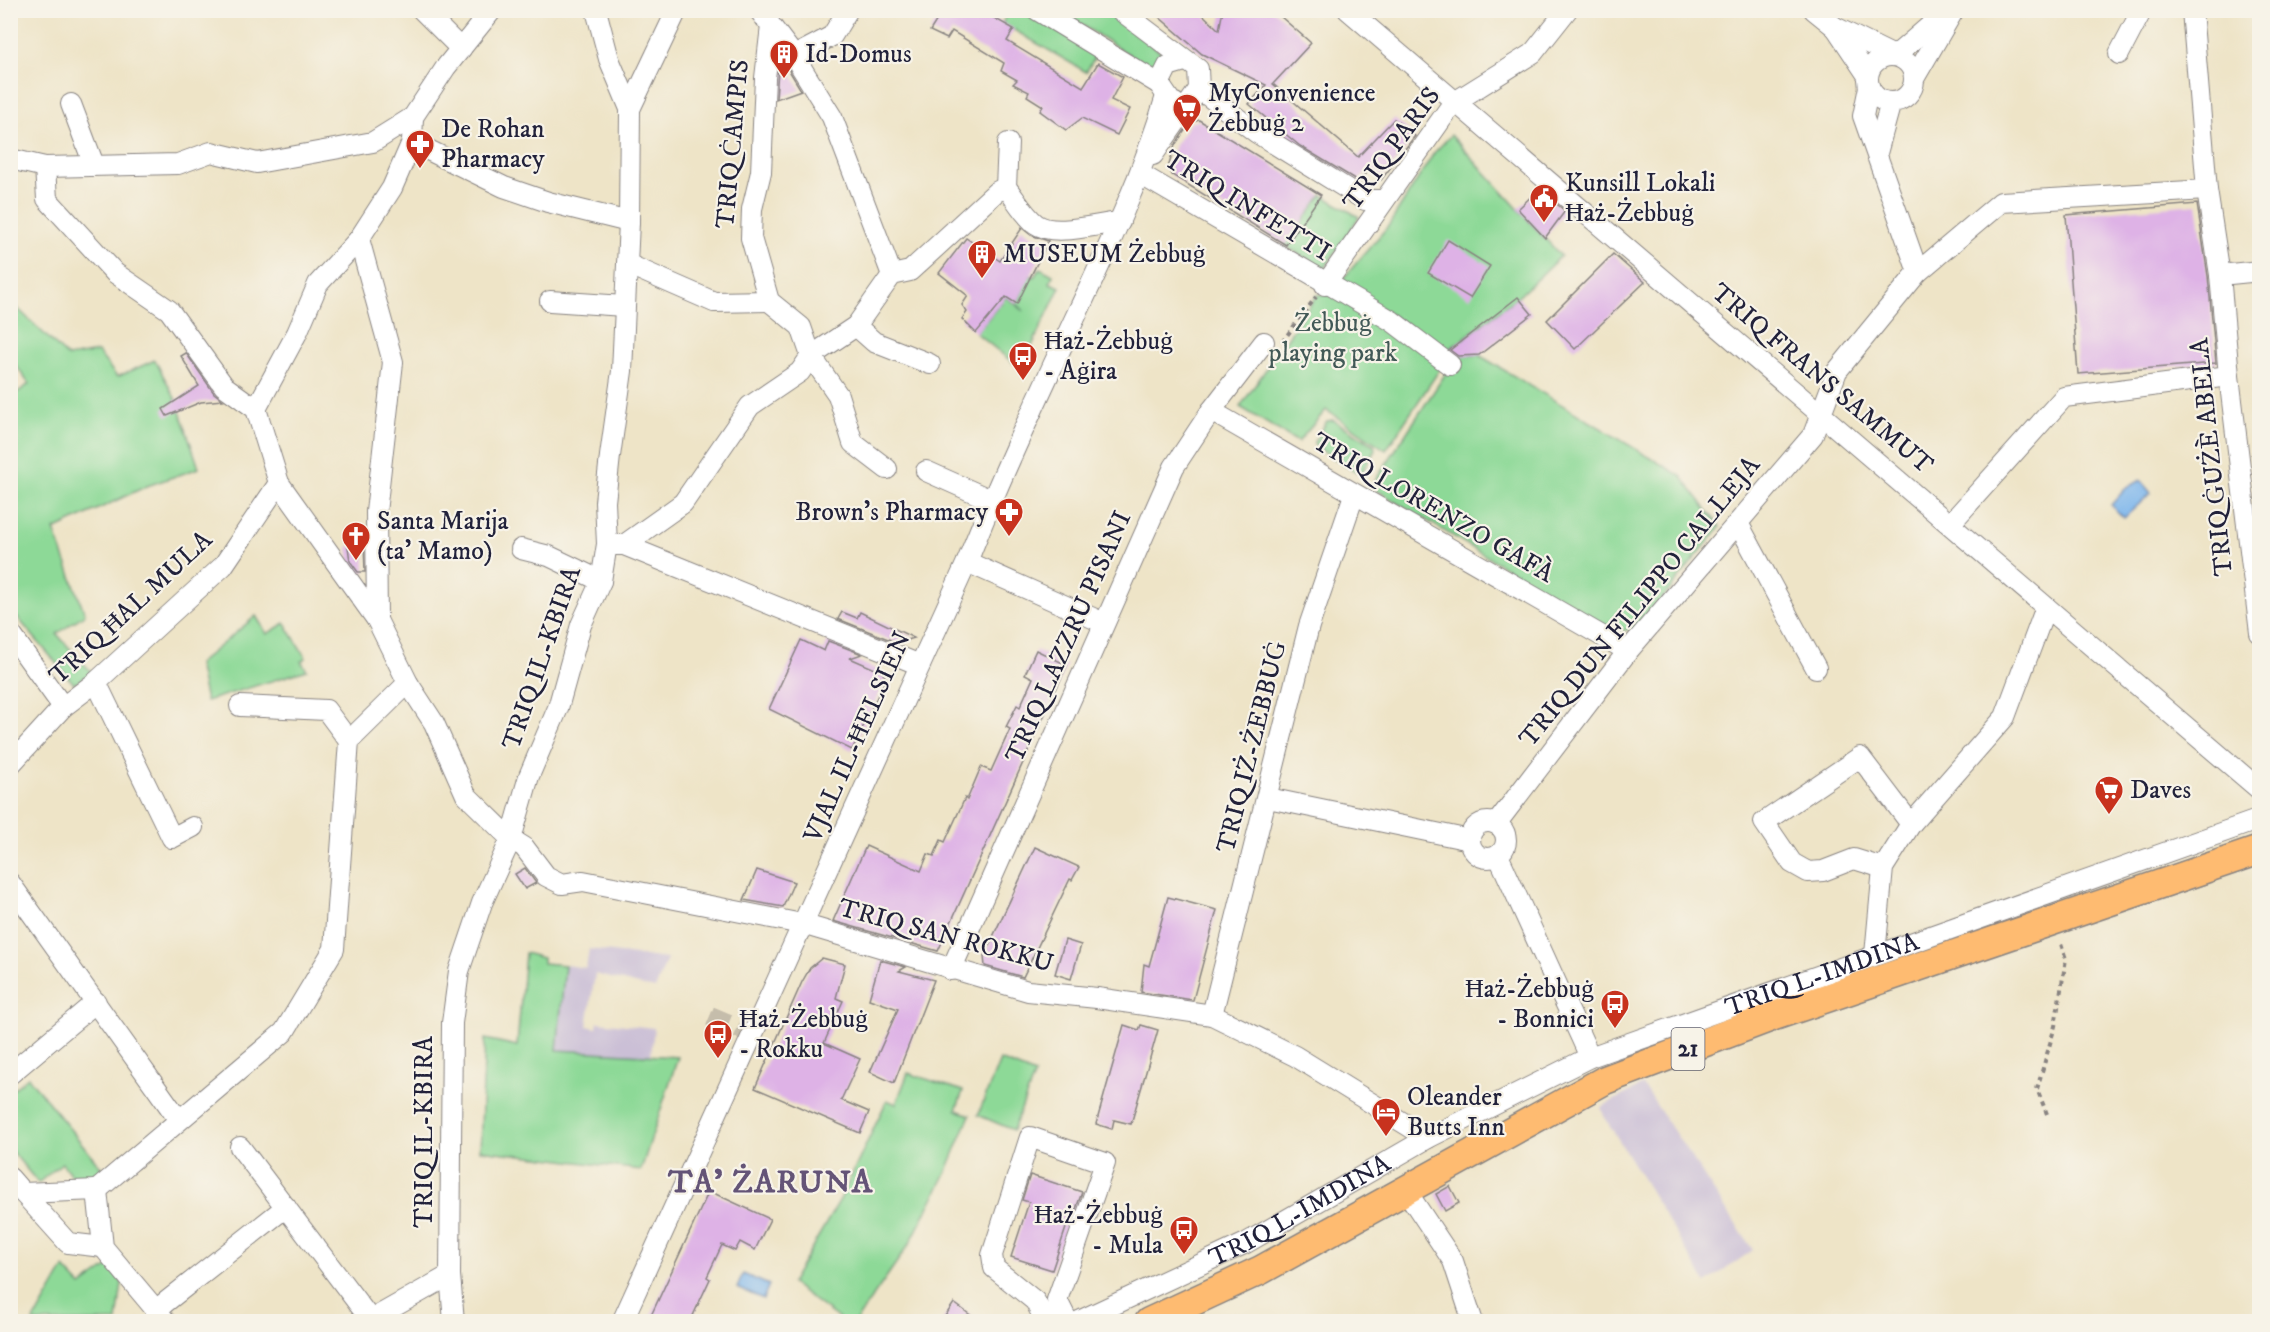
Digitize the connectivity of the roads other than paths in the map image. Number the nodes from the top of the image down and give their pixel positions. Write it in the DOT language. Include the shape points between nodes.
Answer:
graph roads {
  1 [pos="422,10"];
  2 [pos="492,10"];
  3 [pos="596,10"];
  4 [pos="677,10"];
  5 [pos="848,10"];
  6 [pos="1036,10"];
  7 [pos="1120,10"];
  8 [pos="1348,10"];
  9 [pos="1567,10"];
  10 [pos="1814,10"];
  11 [pos="1948,10"];
  12 [pos="1954,10"];
  13 [pos="2142,10"];
  14 [pos="2192,10"];
  15 [pos="765,18"];
  16 [pos="1835,27"];
  17 [pos="461,49"];
  18 [pos="2119,54"];
  19 [pos="1894,55"];
  20 [pos="794,57"];
  21 [pos="1185,62"];
  22 [pos="1915,77"];
  23 [pos="1869,81"];
  24 [pos="1162,90"];
  25 [pos="1195,95"];
  26 [pos="1891,102"];
  27 [pos="1453,103"];
  28 [pos="71,104"];
  29 [pos="630,109"];
  30 [pos="413,117"];
  31 [pos="412,142"];
  32 [pos="1008,143"];
  33 [pos="1877,153"];
  34 [pos="10,159"];
  35 [pos="94,165"];
  36 [pos="45,167"];
  37 [pos="1140,174"];
  38 [pos="1006,186"];
  39 [pos="2208,190"];
  40 [pos="1384,200"];
  41 [pos="629,222"];
  42 [pos="1120,222"];
  43 [pos="359,239"];
  44 [pos="627,264"];
  45 [pos="2259,271"];
  46 [pos="1918,272"];
  47 [pos="2220,274"];
  48 [pos="892,275"];
  49 [pos="1325,285"];
  50 [pos="550,301"];
  51 [pos="769,301"];
  52 [pos="624,306"];
  53 [pos="856,326"];
  54 [pos="1262,344"];
  55 [pos="811,357"];
  56 [pos="930,364"];
  57 [pos="1450,364"];
  58 [pos="2229,376"];
  59 [pos="256,409"];
  60 [pos="1211,411"];
  61 [pos="1821,412"];
  62 [pos="887,469"];
  63 [pos="926,471"];
  64 [pos="279,483"];
  65 [pos="1354,495"];
  66 [pos="991,500"];
  67 [pos="1738,523"];
  68 [pos="1950,524"];
  69 [pos="615,545"];
  70 [pos="521,549"];
  71 [pos="967,562"];
  72 [pos="601,581"];
  73 [pos="2046,607"];
  74 [pos="377,620"];
  75 [pos="1104,623"];
  76 [pos="10,633"];
  77 [pos="2259,633"];
  78 [pos="1628,651"];
  79 [pos="920,665"];
  80 [pos="1816,668"];
  81 [pos="96,682"];
  82 [pos="408,682"];
  83 [pos="240,706"];
  84 [pos="63,707"];
  85 [pos="349,741"];
  86 [pos="10,765"];
  87 [pos="2259,786"];
  88 [pos="1268,798"];
  89 [pos="2252,822"];
  90 [pos="1496,824"];
  91 [pos="1911,824"];
  92 [pos="193,827"];
  93 [pos="511,839"];
  94 [pos="1470,840"];
  95 [pos="2259,850"];
  96 [pos="1498,855"];
  97 [pos="1882,868"];
  98 [pos="10,883"];
  99 [pos="802,924"];
  100 [pos="1875,955"];
  101 [pos="951,970"];
  102 [pos="96,1002"];
  103 [pos="1212,1015"];
  104 [pos="1590,1057"];
  105 [pos="10,1074"];
  106 [pos="179,1120"];
  107 [pos="1428,1138"];
  108 [pos="240,1147"];
  109 [pos="10,1178"];
  110 [pos="1405,1189"];
  111 [pos="97,1190"];
  112 [pos="23,1193"];
  113 [pos="286,1207"];
  114 [pos="103,1247"];
  115 [pos="450,1275"];
  116 [pos="162,1315"];
  117 [pos="368,1320"];
  118 [pos="454,1322"];
  119 [pos="622,1322"];
  120 [pos="1046,1322"];
  121 [pos="1068,1322"];
  122 [pos="1077,1322"];
  123 [pos="1149,1322"];
  124 [pos="1473,1322"];
  1 -- 17 [label="street"];
  2 -- 17 [label="street"];
  3 -- 29 [label="street" via="609,59"];
  4 -- 29 [label="street, TRIQ IL-KBIRA"];
  5 -- 20 [label="street" via="832,36"];
  6 -- 24 [label="street"];
  7 -- 21 [label="street"];
  8 -- 27 [label="street, TRIQ FRANS SAMMUT"];
  9 -- 27 [label="street, TRIQ PARIS" via="1533,53"];
  10 -- 16 [label="street"];
  11 -- 19 [label="street"];
  12 -- 22 [label="street"];
  13 -- 18 [label="street"];
  14 -- 39 [label="street, TRIQ ĠUŻÈ ABELA"];
  15 -- 20 [label="street"];
  15 -- 51 [label="street, TRIQ ĊAMPIS" via="761,172 752,209 751,238"];
  16 -- 19 [label="street"];
  16 -- 23 [label="street"];
  17 -- 30 [label="street"];
  19 -- 22 [label="street" via="1910,65"];
  19 -- 23 [label="street" via="1879,59"];
  20 -- 48 [label="street" via="832,117"];
  21 -- 24 [label="street" via="1168,66"];
  21 -- 25 [label="street" via="1197,69"];
  22 -- 26 [label="street" via="1906,98"];
  23 -- 26 [label="street" via="1878,98"];
  23 -- 33 [label="street" via="1863,116"];
  24 -- 25 [label="street" via="1172,103"];
  24 -- 37 [label="street, VJAL IL-ĦELSIEN"];
  25 -- 37 [label="street, VJAL IL-ĦELSIEN"];
  25 -- 40 [label="street" via="1365,200"];
  26 -- 33 [label="street"];
  27 -- 40 [label="street, TRIQ PARIS"];
  27 -- 61 [label="street, TRIQ FRANS SAMMUT"];
  28 -- 35 [label="street"];
  29 -- 41 [label="street, TRIQ IL-KBIRA"];
  30 -- 31 [label="street"];
  30 -- 35 [label="street" via="373,142 257,163 211,152 178,165"];
  31 -- 41 [label="street" via="504,187"];
  31 -- 43 [label="street" via="392,188"];
  32 -- 38 [label="street"];
  33 -- 46 [label="street"];
  34 -- 36 [label="street"];
  35 -- 36 [label="street"];
  36 -- 59 [label="street" via="47,199 114,273 169,310 224,386"];
  37 -- 42 [label="street, VJAL IL-ĦELSIEN"];
  37 -- 49 [label="street, TRIQ INFETTI"];
  38 -- 42 [label="street" via="1035,223 1047,229"];
  38 -- 48 [label="street" via="910,271"];
  39 -- 46 [label="street, TRIQ DUN FILIPPO CALLEJA" via="2001,202"];
  39 -- 47 [label="street, TRIQ ĠUŻÈ ABELA"];
  40 -- 49 [label="street, TRIQ PARIS"];
  41 -- 44 [label="street, TRIQ IL-KBIRA"];
  42 -- 66 [label="street, VJAL IL-ĦELSIEN"];
  43 -- 59 [label="street" via="318,284"];
  43 -- 74 [label="street" via="393,362 376,512"];
  44 -- 51 [label="street" via="714,302"];
  44 -- 52 [label="street, TRIQ IL-KBIRA"];
  45 -- 47 [label="street"];
  46 -- 61 [label="street, TRIQ DUN FILIPPO CALLEJA" via="1837,371"];
  47 -- 58 [label="street, TRIQ ĠUŻÈ ABELA"];
  48 -- 53 [label="street"];
  49 -- 57 [label="street, TRIQ INFETTI" via="1392,321"];
  50 -- 52 [label="street"];
  51 -- 55 [label="street" via="801,327"];
  52 -- 69 [label="street, TRIQ IL-KBIRA" via="622,371 605,502"];
  53 -- 55 [label="street"];
  53 -- 56 [label="street" via="874,342"];
  54 -- 60 [label="street, TRIQ LAZZRU PISANI"];
  55 -- 62 [label="street" via="838,395 853,443"];
  55 -- 69 [label="street" via="800,372 750,406 683,503"];
  58 -- 68 [label="street" via="2064,397"];
  58 -- 77 [label="street, TRIQ ĠUŻÈ ABELA"];
  59 -- 64 [label="street, TRIQ SAN ROKKU"];
  60 -- 65 [label="street, TRIQ LORENZO GAFÀ"];
  60 -- 75 [label="street, TRIQ LAZZRU PISANI" via="1174,467"];
  61 -- 67 [label="street, TRIQ DUN FILIPPO CALLEJA" via="1813,435"];
  61 -- 68 [label="street, TRIQ FRANS SAMMUT"];
  63 -- 66 [label="street"];
  64 -- 74 [label="street, TRIQ SAN ROKKU"];
  64 -- 81 [label="street, TRIQ ĦAL MULA" via="223,566"];
  65 -- 78 [label="street, TRIQ LORENZO GAFÀ"];
  65 -- 88 [label="street, TRIQ IŻ-ŻEBBUĠ" via="1309,626"];
  66 -- 71 [label="street, VJAL IL-ĦELSIEN"];
  67 -- 78 [label="street, TRIQ DUN FILIPPO CALLEJA"];
  67 -- 80 [label="street"];
  68 -- 73 [label="street, TRIQ FRANS SAMMUT"];
  69 -- 72 [label="street, TRIQ IL-KBIRA"];
  69 -- 79 [label="street"];
  70 -- 72 [label="street" via="549,556"];
  71 -- 75 [label="street"];
  71 -- 79 [label="street, VJAL IL-ĦELSIEN"];
  72 -- 93 [label="street, TRIQ IL-KBIRA" via="581,625 558,708 529,776"];
  73 -- 87 [label="street, TRIQ FRANS SAMMUT"];
  73 -- 91 [label="street" via="2005,717"];
  74 -- 82 [label="street, TRIQ SAN ROKKU"];
  75 -- 101 [label="street, TRIQ LAZZRU PISANI"];
  76 -- 84 [label="street"];
  78 -- 90 [label="street, TRIQ DUN FILIPPO CALLEJA"];
  79 -- 99 [label="street, VJAL IL-ĦELSIEN"];
  81 -- 84 [label="street, TRIQ ĦAL MULA"];
  81 -- 92 [label="street" via="172,838"];
  82 -- 85 [label="street"];
  82 -- 93 [label="street, TRIQ SAN ROKKU" via="434,723 466,795"];
  83 -- 85 [label="street" via="326,710"];
  84 -- 86 [label="street, TRIQ ĦAL MULA"];
  85 -- 106 [label="street" via="334,948 284,1032"];
  87 -- 89 [label="street"];
  88 -- 94 [label="street"];
  88 -- 103 [label="street, TRIQ IŻ-ŻEBBUĠ"];
  89 -- 100 [label="street, TRIQ L-IMDINA"];
  90 -- 94 [label="street" via="1479,825"];
  90 -- 96 [label="street" via="1506,839"];
  91 -- 97 [label="street"];
  91 -- 97 [label="street" via="1860,757 1764,822 1792,863 1808,872 1854,860"];
  93 -- 99 [label="street, TRIQ SAN ROKKU" via="524,847 546,876 562,884 583,881"];
  93 -- 115 [label="street, TRIQ IL-KBIRA" via="482,903 459,971 452,1023"];
  94 -- 96 [label="street" via="1478,855"];
  95 -- 110 [label="highway, TRIQ L-IMDINA / 21" via="1777,1015 1605,1080"];
  96 -- 104 [label="street"];
  97 -- 100 [label="street"];
  98 -- 102 [label="street"];
  99 -- 101 [label="street, TRIQ SAN ROKKU"];
  99 -- 119 [label="street, VJAL IL-ĦELSIEN"];
  100 -- 104 [label="street, TRIQ L-IMDINA"];
  101 -- 103 [label="street, TRIQ SAN ROKKU" via="1028,992"];
  102 -- 105 [label="street"];
  102 -- 106 [label="street"];
  103 -- 107 [label="street, TRIQ SAN ROKKU" via="1295,1056"];
  104 -- 107 [label="street, TRIQ L-IMDINA"];
  106 -- 111 [label="street"];
  107 -- 122 [label="street, TRIQ L-IMDINA" via="1246,1244"];
  108 -- 113 [label="street"];
  109 -- 112 [label="street"];
  110 -- 123 [label="highway, TRIQ L-IMDINA / 21" via="1261,1270"];
  110 -- 124 [label="street" via="1450,1254"];
  111 -- 112 [label="street"];
  111 -- 114 [label="street"];
  112 -- 114 [label="street" via="68,1243"];
  113 -- 116 [label="street"];
  113 -- 117 [label="street"];
  114 -- 116 [label="street"];
  115 -- 117 [label="street"];
  115 -- 118 [label="street, TRIQ IL-KBIRA"];
  120 -- 121 [label="street" via="1035,1301 994,1268 992,1255 1030,1137 1105,1163 1057,1300"];
}
